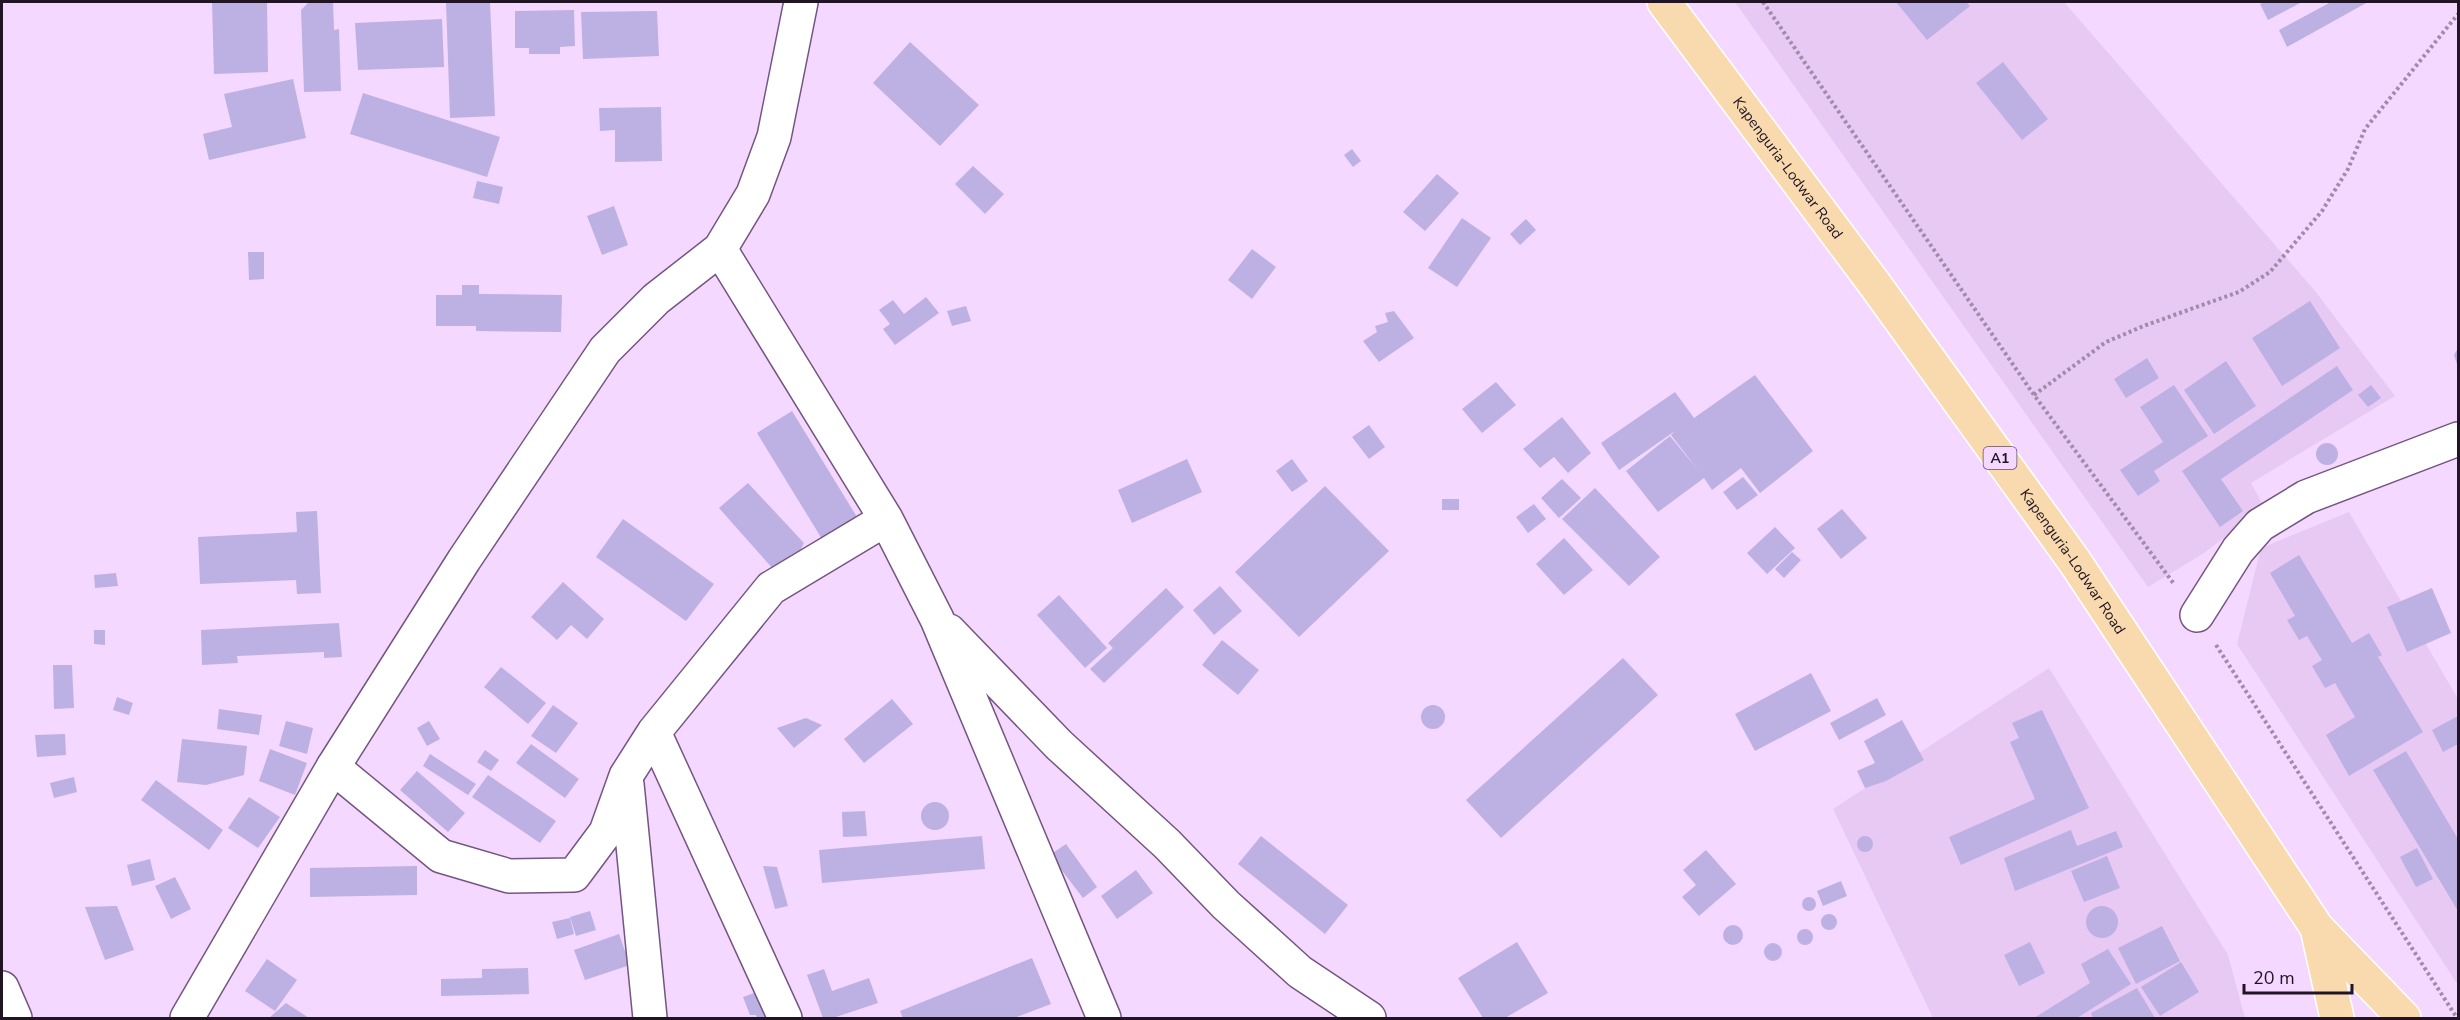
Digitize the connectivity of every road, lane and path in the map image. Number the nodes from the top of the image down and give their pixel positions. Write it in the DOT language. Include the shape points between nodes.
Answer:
graph roads {
  1 [pos="801,2"];
  2 [pos="1664,2"];
  3 [pos="1763,2"];
  4 [pos="2458,14"];
  5 [pos="720,249"];
  6 [pos="2034,395"];
  7 [pos="2458,439"];
  8 [pos="886,519"];
  9 [pos="2197,615"];
  10 [pos="938,619"];
  11 [pos="654,732"];
  12 [pos="333,767"];
  13 [pos="626,776"];
  14 [pos="2318,928"];
  15 [pos="2,988"];
  16 [pos="15,1018"];
  17 [pos="187,1018"];
  18 [pos="650,1018"];
  19 [pos="785,1018"];
  20 [pos="1104,1018"];
  21 [pos="1369,1018"];
  22 [pos="2337,1018"];
  23 [pos="2404,1018"];
  24 [pos="2457,1018"];
  1 -- 5 [label="street" via="774,137 753,194"];
  2 -- 14 [label="highway, Kapenguria-Lodwar Road / A1" via="2075,562"];
  3 -- 6 [label="path"];
  4 -- 6 [label="path" via="2365,129 2348,169 2322,211 2270,272 2239,292 2106,342"];
  5 -- 8 [label="street"];
  5 -- 12 [label="street" via="656,299 605,350 464,560"];
  6 -- 9 [label="path"];
  7 -- 9 [label="street" via="2306,497 2260,525 2238,550"];
  8 -- 10 [label="street"];
  8 -- 11 [label="street" via="771,588"];
  9 -- 24 [label="path"];
  10 -- 20 [label="street"];
  10 -- 21 [label="street" via="1059,745 1167,844 1234,913 1300,972"];
  11 -- 13 [label="street"];
  11 -- 19 [label="street"];
  12 -- 13 [label="street" via="441,856 509,876 574,874 606,832"];
  12 -- 17 [label="street"];
  13 -- 18 [label="street"];
  14 -- 22 [label="highway, Kapenguria-Lodwar Road / A1"];
  14 -- 23 [label="highway, Kapenguria-Lodwar Road / A1"];
  15 -- 16 [label="street"];
}
